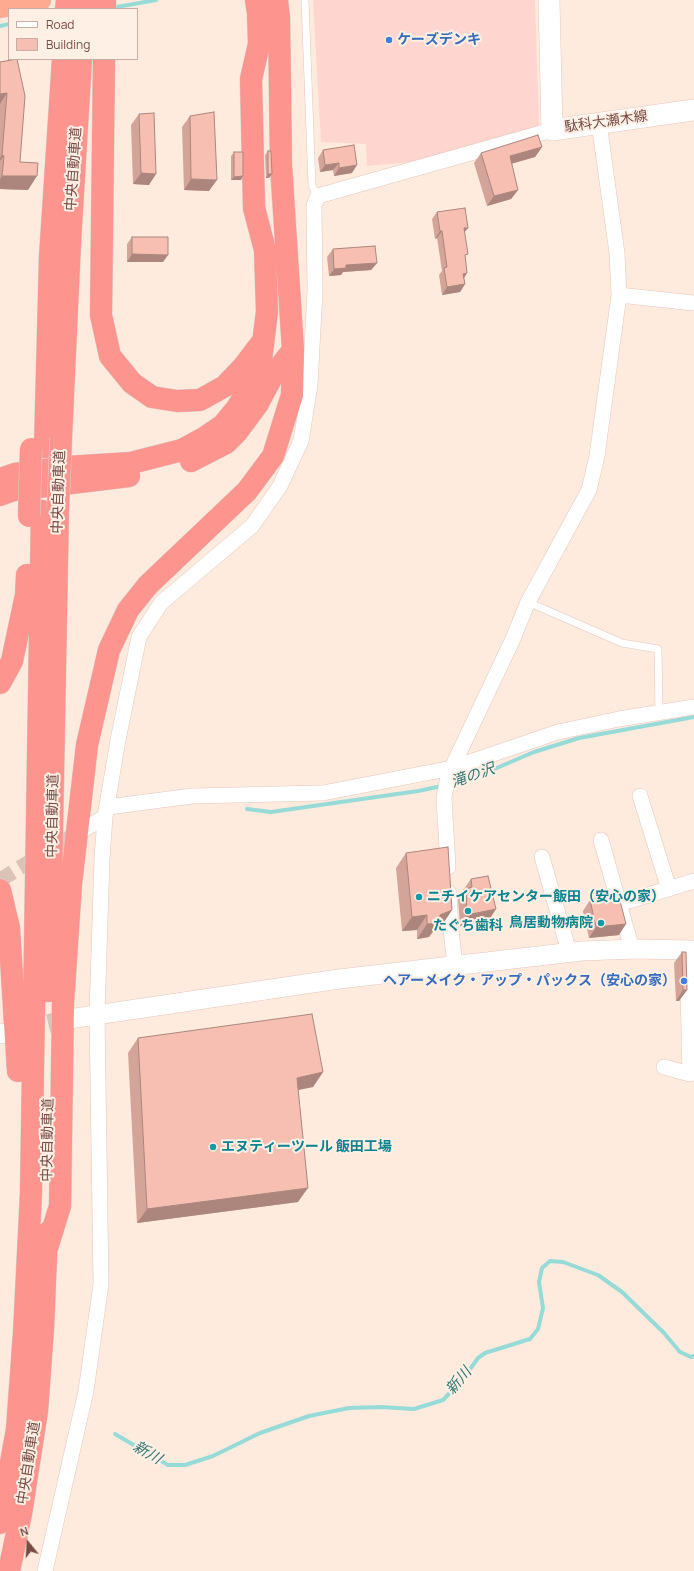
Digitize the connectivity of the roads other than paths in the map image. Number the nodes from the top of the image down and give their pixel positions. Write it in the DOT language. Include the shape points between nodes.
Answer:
graph roads {
  1 [pos="40,0"];
  2 [pos="239,0"];
  3 [pos="256,0"];
  4 [pos="305,0"];
  5 [pos="549,0"];
  6 [pos="280,6"];
  7 [pos="0,7"];
  8 [pos="259,26"];
  9 [pos="63,60"];
  10 [pos="81,60"];
  11 [pos="104,60"];
  12 [pos="694,110"];
  13 [pos="599,123"];
  14 [pos="552,130"];
  15 [pos="318,196"];
  16 [pos="619,295"];
  17 [pos="694,304"];
  18 [pos="263,341"];
  19 [pos="293,350"];
  20 [pos="46,445"];
  21 [pos="0,479"];
  22 [pos="0,495"];
  23 [pos="43,512"];
  24 [pos="528,602"];
  25 [pos="0,683"];
  26 [pos="694,707"];
  27 [pos="659,712"];
  28 [pos="450,772"];
  29 [pos="640,796"];
  30 [pos="106,812"];
  31 [pos="83,830"];
  32 [pos="601,840"];
  33 [pos="542,857"];
  34 [pos="694,881"];
  35 [pos="669,889"];
  36 [pos="0,890"];
  37 [pos="619,904"];
  38 [pos="632,949"];
  39 [pos="690,950"];
  40 [pos="569,952"];
  41 [pos="455,966"];
  42 [pos="97,1014"];
  43 [pos="69,1020"];
  44 [pos="664,1067"];
  45 [pos="47,1248"];
  46 [pos="24,1333"];
  47 [pos="0,1523"];
  48 [pos="9,1571"];
  49 [pos="45,1571"];
  1 -- 7 [label="highway"];
  2 -- 8 [label="highway" via="251,11"];
  3 -- 8 [label="highway"];
  4 -- 15 [label="lane" via="312,186"];
  5 -- 14 [label="main road, 駄科大瀬木線"];
  6 -- 19 [label="highway" via="281,166"];
  8 -- 18 [label="highway" via="260,44 251,79 254,208 265,250 267,311"];
  9 -- 20 [label="highway, 中央自動車道" via="50,257 40,282"];
  10 -- 20 [label="highway, 中央自動車道" via="70,243"];
  11 -- 18 [label="highway" via="101,315 110,356 132,383 152,397 177,401 200,400 225,386"];
  12 -- 13 [label="main road, 駄科大瀬木線"];
  13 -- 14 [label="main road, 駄科大瀬木線"];
  13 -- 16 [label="street" via="617,253"];
  14 -- 15 [label="street"];
  15 -- 30 [label="street" via="314,205 315,291 310,385 301,441 280,486 252,526 161,603 140,637"];
  16 -- 17 [label="street"];
  16 -- 24 [label="street" via="597,456 589,490"];
  18 -- 21 [label="highway" via="260,369 224,425 182,450 131,463 66,467 15,474"];
  19 -- 22 [label="highway" via="272,377 257,405 237,432 226,443 197,458 167,470 14,490"];
  19 -- 45 [label="highway" via="292,395 273,456 247,491 148,585 128,610 110,650 87,745 71,884 62,1003 60,1206"];
  20 -- 23 [label="highway, 中央自動車道, bridge"];
  20 -- 23 [label="highway, bridge"];
  23 -- 25 [label="highway" via="12,661"];
  23 -- 45 [label="highway, 中央自動車道"];
  23 -- 46 [label="highway, 中央自動車道" via="30,1193"];
  24 -- 27 [label="lane" via="622,643 658,649"];
  24 -- 28 [label="street"];
  26 -- 27 [label="street"];
  27 -- 28 [label="street" via="558,732"];
  28 -- 30 [label="street" via="323,793 192,796"];
  28 -- 41 [label="street" via="445,792"];
  29 -- 35 [label="street"];
  30 -- 31 [label="street"];
  30 -- 42 [label="street"];
  32 -- 37 [label="street"];
  33 -- 40 [label="street"];
  34 -- 35 [label="street"];
  35 -- 37 [label="street"];
  36 -- 46 [label="highway" via="9,928 16,1019"];
  37 -- 38 [label="street"];
  38 -- 39 [label="street"];
  38 -- 40 [label="street"];
  39 -- 44 [label="street" via="690,1074"];
  40 -- 41 [label="street"];
  41 -- 42 [label="street" via="339,979"];
  42 -- 43 [label="street"];
  42 -- 49 [label="street" via="101,1284 86,1391"];
  45 -- 48 [label="highway, 中央自動車道" via="37,1411"];
  46 -- 47 [label="highway, 中央自動車道" via="16,1429"];
}
